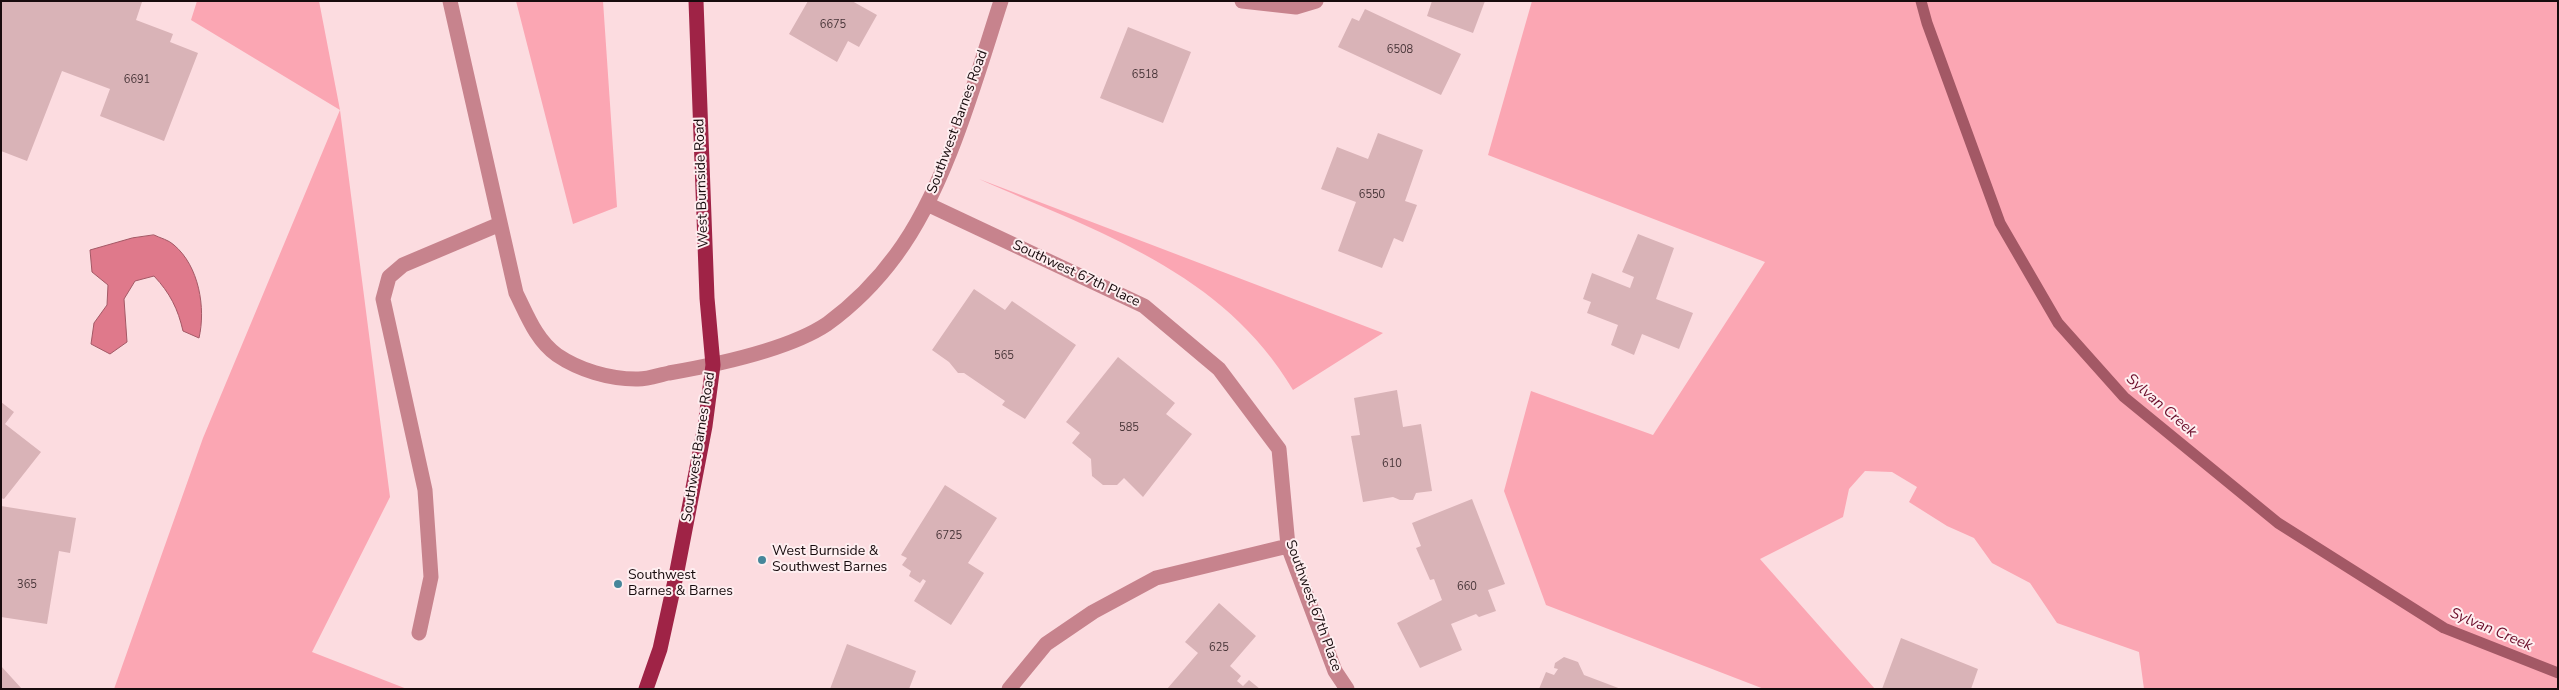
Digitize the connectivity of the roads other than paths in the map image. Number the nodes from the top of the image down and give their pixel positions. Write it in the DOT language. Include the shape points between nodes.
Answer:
graph roads {
  1 [pos="450,1"];
  2 [pos="696,1"];
  3 [pos="1001,1"];
  4 [pos="1242,1"];
  5 [pos="1316,1"];
  6 [pos="927,204"];
  7 [pos="500,224"];
  8 [pos="713,365"];
  9 [pos="1288,546"];
  10 [pos="419,633"];
  11 [pos="646,689"];
  12 [pos="1009,689"];
  13 [pos="1347,689"];
  1 -- 7 [label="street"];
  2 -- 8 [label="main road, West Burnside Road" via="707,298"];
  3 -- 6 [label="street, Southwest Barnes Road" via="964,110"];
  4 -- 5 [label="street" via="1296,7"];
  6 -- 8 [label="street, Southwest Barnes Road" via="897,254 875,282 826,324 787,344"];
  6 -- 9 [label="street, Southwest 67th Place" via="1144,306 1219,370 1279,449"];
  7 -- 8 [label="street" via="516,293 541,339 556,354 598,374 636,380"];
  7 -- 10 [label="street" via="403,265 389,277 383,298 425,490 432,577"];
  8 -- 11 [label="main road, Southwest Barnes Road" via="706,426 676,576 660,649"];
  9 -- 12 [label="street" via="1156,578 1093,612 1046,644"];
  9 -- 13 [label="street, Southwest 67th Place" via="1335,671"];
}
